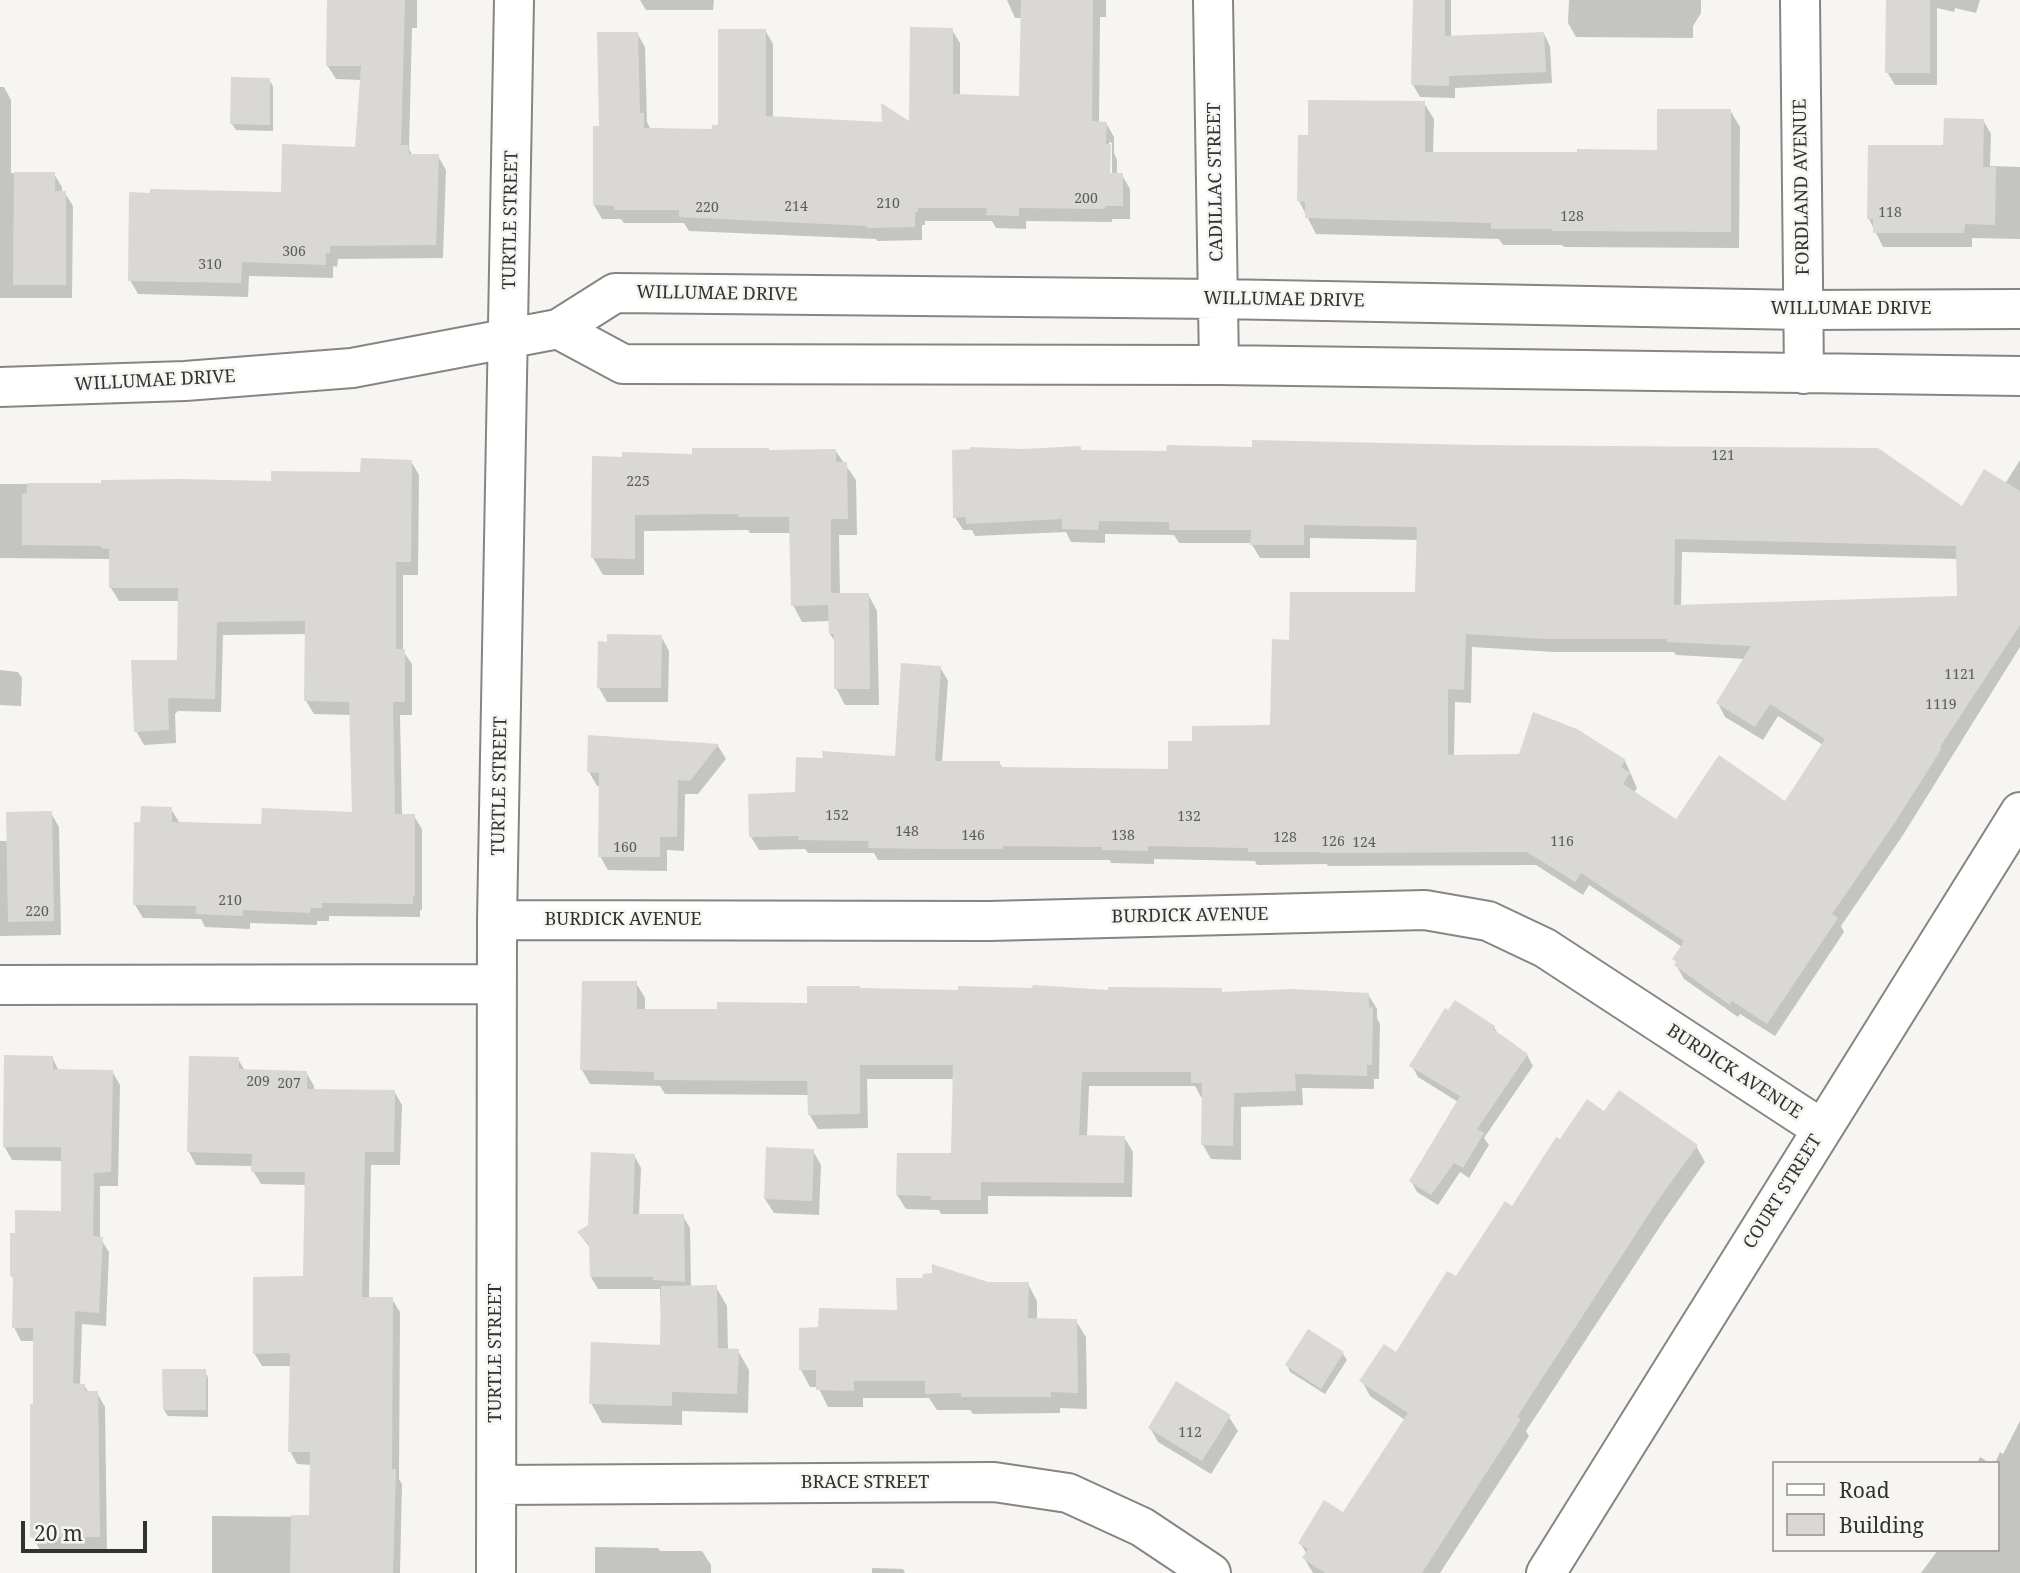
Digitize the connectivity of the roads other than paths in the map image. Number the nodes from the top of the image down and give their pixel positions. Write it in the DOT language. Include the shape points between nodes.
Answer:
graph roads {
  1 [pos="514,0"];
  2 [pos="1213,0"];
  3 [pos="1800,0"];
  4 [pos="1217,299"];
  5 [pos="2020,309"];
  6 [pos="1803,310"];
  7 [pos="558,329"];
  8 [pos="509,338"];
  9 [pos="1219,365"];
  10 [pos="1804,374"];
  11 [pos="2020,376"];
  12 [pos="0,387"];
  13 [pos="2020,811"];
  14 [pos="497,920"];
  15 [pos="497,984"];
  16 [pos="0,985"];
  17 [pos="1822,1129"];
  18 [pos="496,1485"];
  19 [pos="496,1573"];
  20 [pos="1211,1573"];
  21 [pos="1546,1573"];
  1 -- 8 [label="street, TURTLE STREET"];
  2 -- 4 [label="street, CADILLAC STREET"];
  3 -- 6 [label="street, FORDLAND AVENUE"];
  4 -- 6 [label="street, WILLUMAE DRIVE"];
  4 -- 7 [label="street, WILLUMAE DRIVE" via="615,293"];
  4 -- 9 [label="street, CADILLAC STREET"];
  5 -- 6 [label="street, WILLUMAE DRIVE"];
  6 -- 10 [label="street, FORDLAND AVENUE"];
  7 -- 8 [label="street, WILLUMAE DRIVE"];
  7 -- 9 [label="street" via="622,364"];
  8 -- 12 [label="street, WILLUMAE DRIVE" via="352,368 185,381"];
  8 -- 14 [label="street, TURTLE STREET"];
  9 -- 10 [label="street"];
  10 -- 11 [label="street"];
  13 -- 17 [label="street, COURT STREET"];
  14 -- 15 [label="street, TURTLE STREET"];
  14 -- 17 [label="street, BURDICK AVENUE" via="989,921 1425,910 1488,921 1545,948"];
  15 -- 16 [label="street"];
  15 -- 18 [label="street, TURTLE STREET"];
  17 -- 21 [label="street, COURT STREET"];
  18 -- 19 [label="street, TURTLE STREET"];
  18 -- 20 [label="street, BRACE STREET" via="994,1482 1068,1493 1142,1527"];
}
